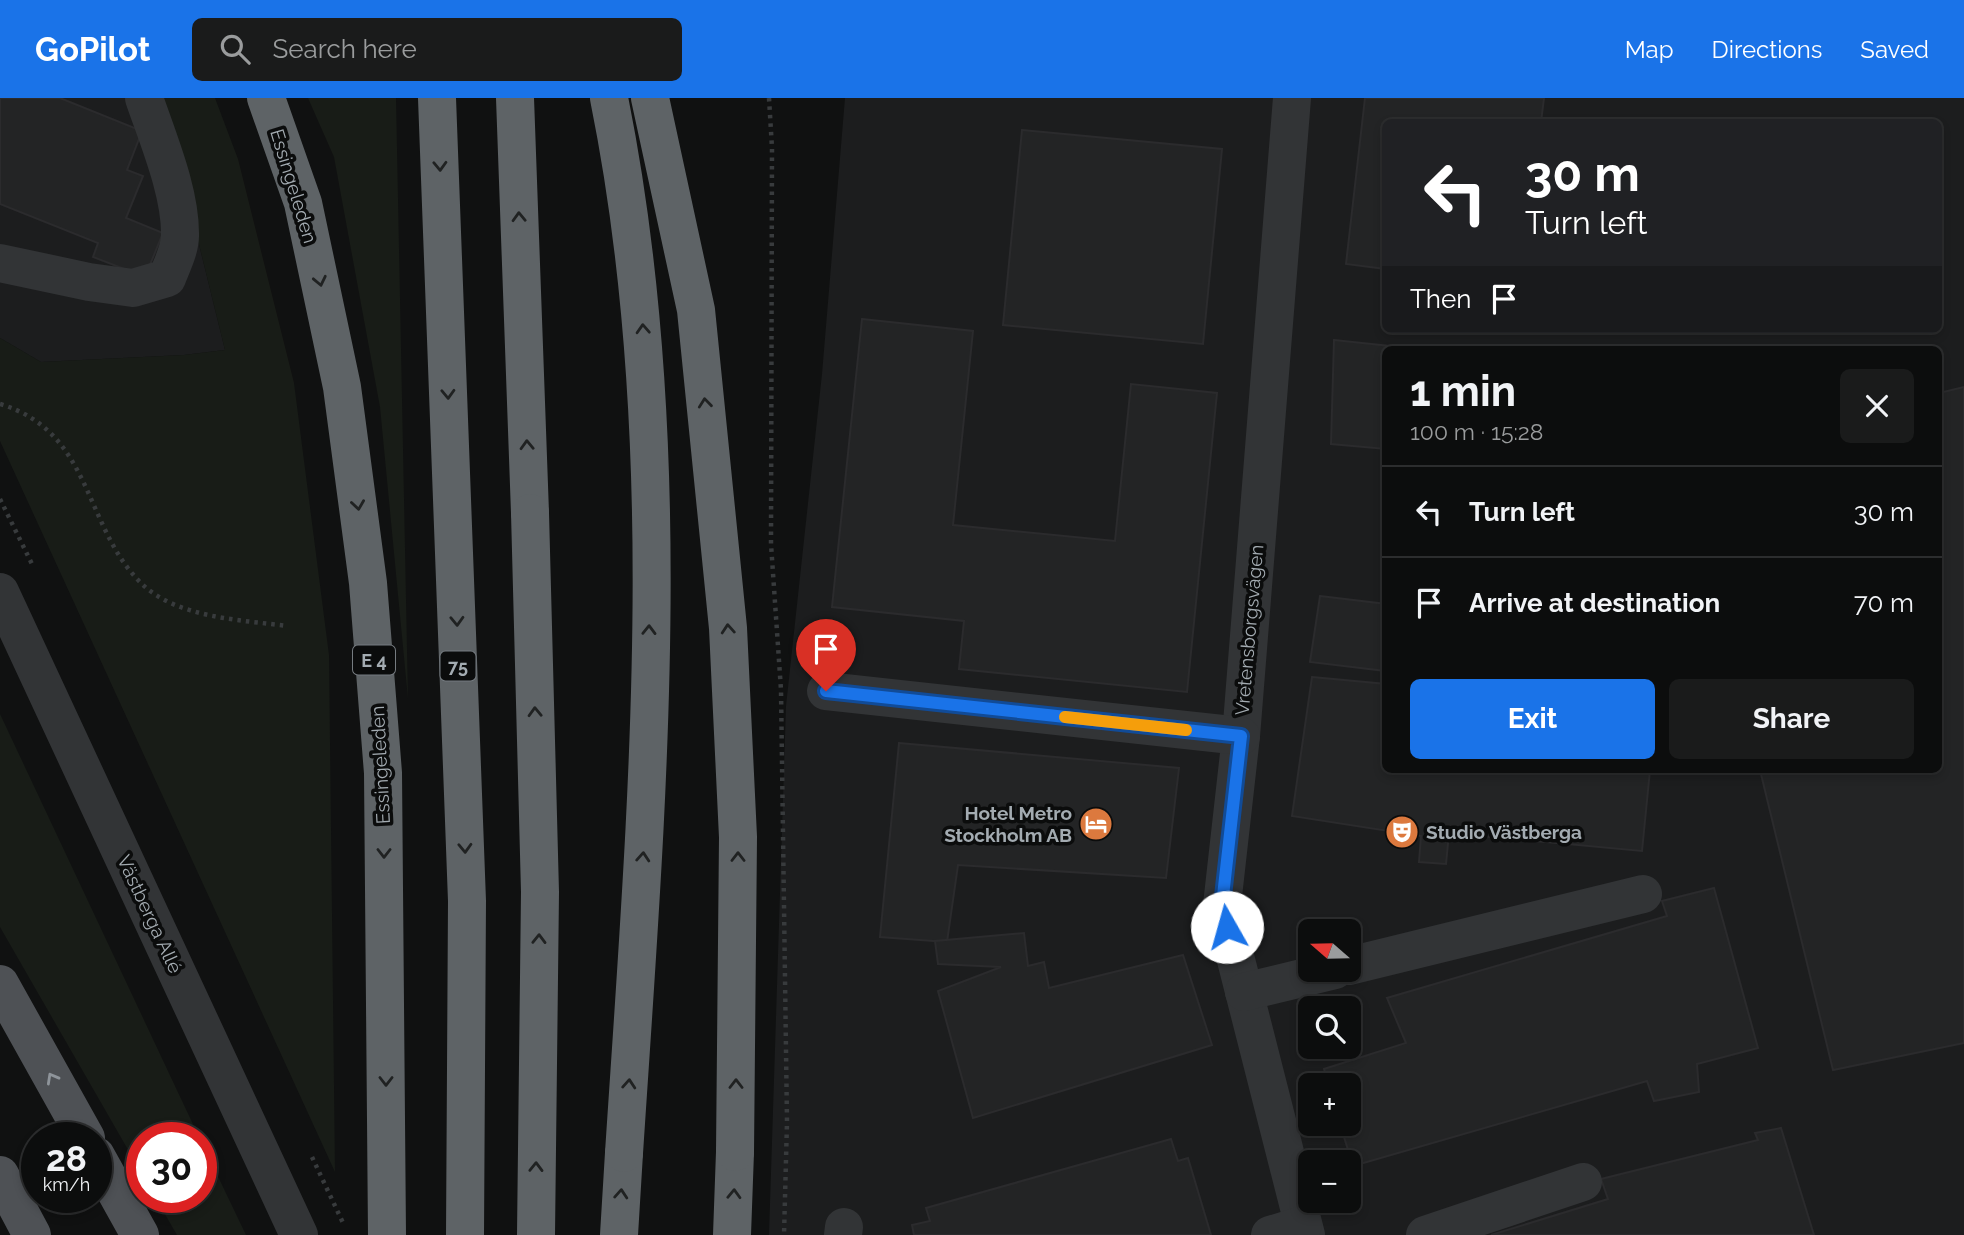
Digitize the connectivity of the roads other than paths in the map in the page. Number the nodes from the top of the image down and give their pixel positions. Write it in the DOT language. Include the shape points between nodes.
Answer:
graph roads {
  1 [pos="144,98"];
  2 [pos="266,98"];
  3 [pos="438,98"];
  4 [pos="515,98"];
  5 [pos="609,98"];
  6 [pos="650,98"];
  7 [pos="1292,98"];
  8 [pos="0,263"];
  9 [pos="0,592"];
  10 [pos="826,691"];
  11 [pos="1241,736"];
  12 [pos="1643,894"];
  13 [pos="1362,963"];
  14 [pos="1298,979"];
  15 [pos="0,985"];
  16 [pos="1244,992"];
  17 [pos="77,1122"];
  18 [pos="0,1175"];
  19 [pos="1583,1182"];
  20 [pos="112,1185"];
  21 [pos="1293,1232"];
  22 [pos="32,1235"];
  23 [pos="140,1235"];
  24 [pos="299,1235"];
  25 [pos="387,1235"];
  26 [pos="465,1235"];
  27 [pos="536,1235"];
  28 [pos="619,1235"];
  29 [pos="733,1235"];
  30 [pos="1425,1235"];
  1 -- 8 [label="street" via="179,217 181,239 167,278 133,288"];
  2 -- 25 [label="highway, Essingeleden / E 4, one-way" via="303,203 342,387 368,583 383,773"];
  3 -- 26 [label="highway, 75, one-way" via="467,901"];
  27 -- 4 [label="highway, one-way, bridge" via="540,892"];
  28 -- 5 [label="highway, one-way, bridge" via="644,842 651,522 643,321"];
  29 -- 6 [label="highway, one-way, bridge" via="738,837 728,628 696,310"];
  7 -- 11 [label="street, Vretensborgsvägen"];
  9 -- 24 [label="street, Västberga Allé"];
  10 -- 11 [label="street"];
  11 -- 16 [label="street, Vretensborgsvägen" via="1222,905"];
  12 -- 13 [label="street"];
  14 -- 16 [label="street"];
  17 -- 15 [label="main road, one-way"];
  16 -- 21 [label="street, Vretensborgsvägen"];
  18 -- 22 [label="main road"];
  19 -- 30 [label="street"];
  20 -- 23 [label="main road"];
}
